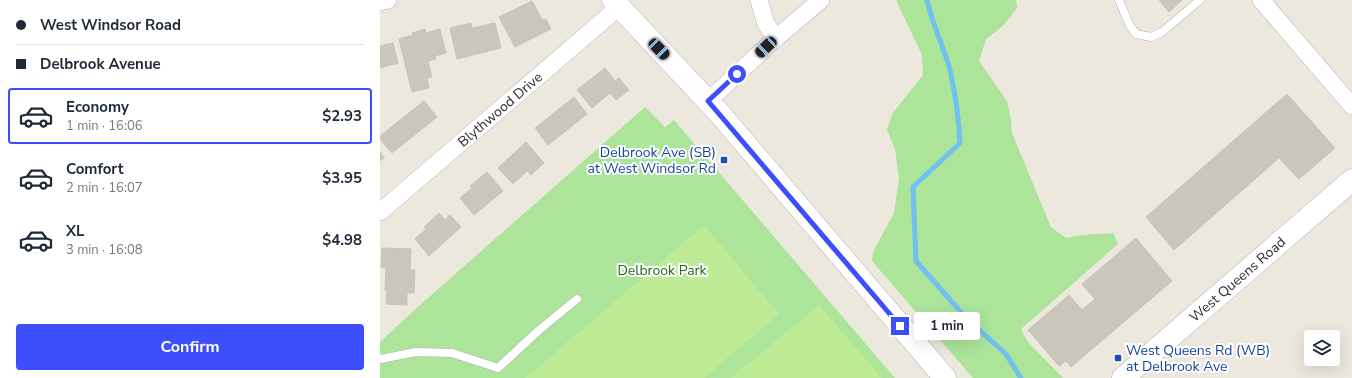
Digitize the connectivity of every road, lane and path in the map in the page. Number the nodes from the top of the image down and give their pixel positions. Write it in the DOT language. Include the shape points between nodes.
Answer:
graph roads {
  1 [pos="388,0"];
  2 [pos="759,0"];
  3 [pos="821,0"];
  4 [pos="1119,0"];
  5 [pos="1200,0"];
  6 [pos="1260,0"];
  7 [pos="380,2"];
  8 [pos="616,3"];
  9 [pos="776,38"];
  10 [pos="708,101"];
  11 [pos="1352,106"];
  12 [pos="1352,180"];
  13 [pos="380,212"];
  14 [pos="577,299"];
  15 [pos="380,359"];
  16 [pos="945,378"];
  17 [pos="1123,378"];
  1 -- 7 [label="street"];
  2 -- 9 [label="street" via="766,24"];
  3 -- 9 [label="street"];
  4 -- 5 [label="lane" via="1136,34 1151,37 1162,32"];
  6 -- 11 [label="street"];
  8 -- 10 [label="street"];
  8 -- 13 [label="street, Blythwood Drive"];
  9 -- 10 [label="street"];
  10 -- 16 [label="street"];
  12 -- 17 [label="street, West Queens Road"];
  14 -- 15 [label="lane" via="498,368 452,354 416,352"];
}
